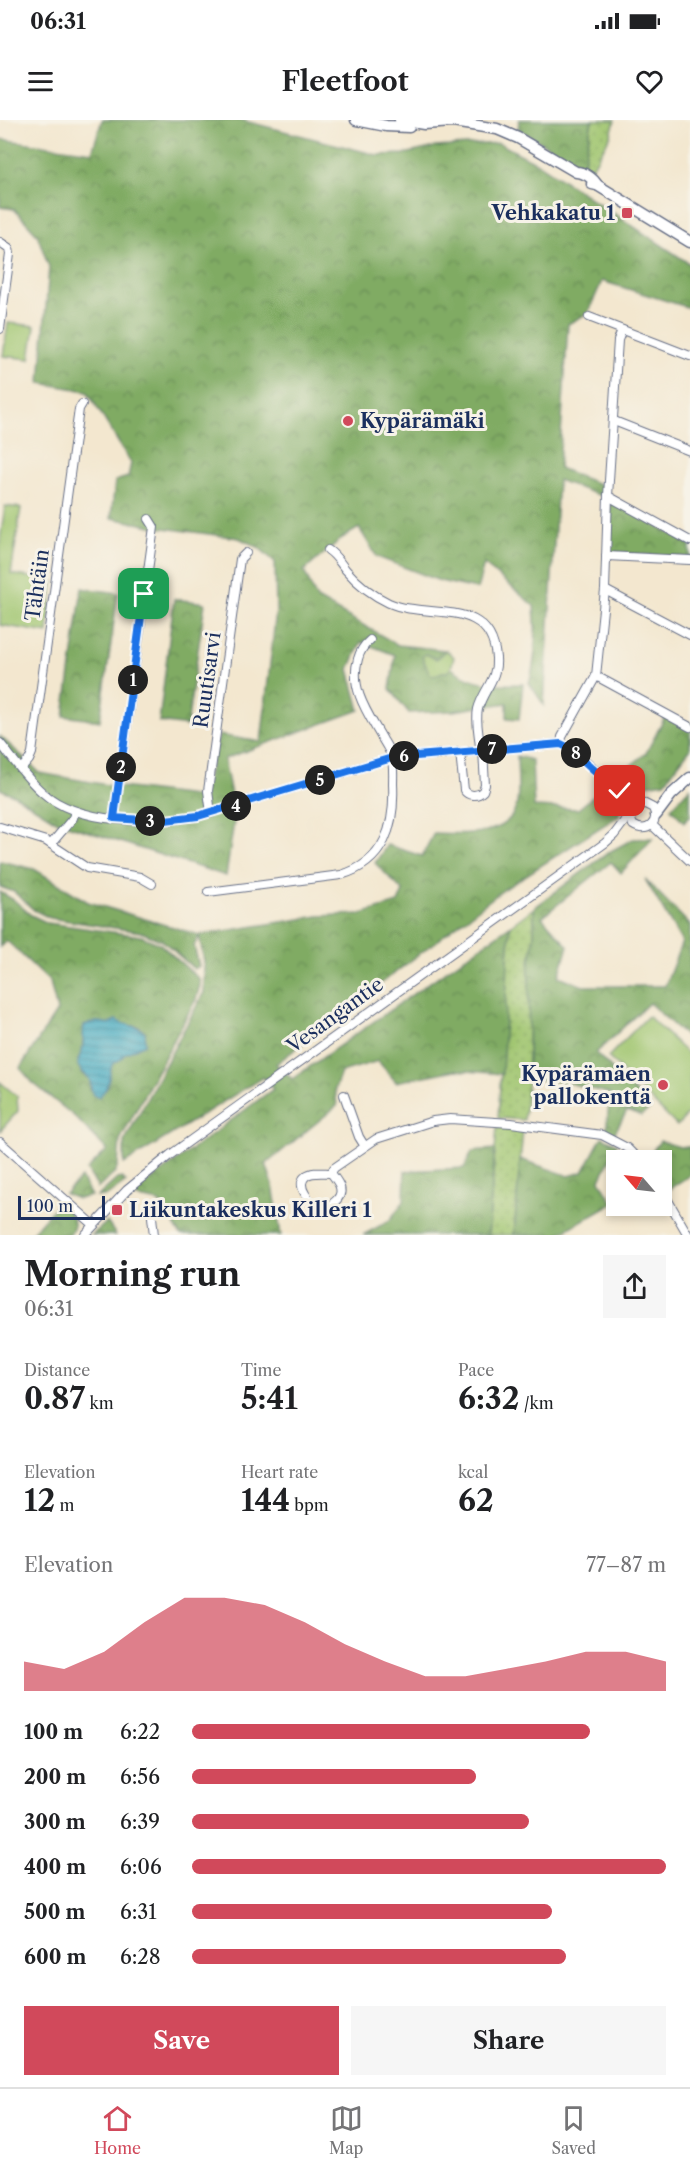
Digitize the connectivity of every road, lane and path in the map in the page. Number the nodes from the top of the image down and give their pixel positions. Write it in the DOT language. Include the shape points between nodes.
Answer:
graph roads {
  1 [pos="356,120"];
  2 [pos="400,120"];
  3 [pos="371,121"];
  4 [pos="424,124"];
  5 [pos="0,242"];
  6 [pos="690,242"];
  7 [pos="589,317"];
  8 [pos="0,329"];
  9 [pos="622,330"];
  10 [pos="690,356"];
  11 [pos="82,404"];
  12 [pos="614,421"];
  13 [pos="690,450"];
  14 [pos="608,496"];
  15 [pos="149,519"];
  16 [pos="690,541"];
  17 [pos="328,550"];
  18 [pos="246,553"];
  19 [pos="606,556"];
  20 [pos="690,561"];
  21 [pos="605,590"];
  22 [pos="690,635"];
  23 [pos="370,640"];
  24 [pos="596,676"];
  25 [pos="690,727"];
  26 [pos="0,743"];
  27 [pos="561,744"];
  28 [pos="482,750"];
  29 [pos="460,752"];
  30 [pos="392,758"];
  31 [pos="21,769"];
  32 [pos="690,778"];
  33 [pos="616,790"];
  34 [pos="75,811"];
  35 [pos="211,813"];
  36 [pos="629,814"];
  37 [pos="652,816"];
  38 [pos="114,818"];
  39 [pos="0,827"];
  40 [pos="635,827"];
  41 [pos="614,835"];
  42 [pos="51,844"];
  43 [pos="690,861"];
  44 [pos="152,884"];
  45 [pos="208,892"];
  46 [pos="344,1095"];
  47 [pos="0,1142"];
  48 [pos="364,1145"];
  49 [pos="629,1150"];
  50 [pos="331,1173"];
  51 [pos="672,1207"];
  52 [pos="152,1217"];
  53 [pos="94,1225"];
  54 [pos="86,1235"];
  55 [pos="154,1235"];
  56 [pos="688,1235"];
  1 -- 3 [label="main road"];
  2 -- 4 [label="main road"];
  3 -- 4 [label="main road" via="396,127"];
  4 -- 6 [label="main road" via="453,122 497,129 518,138"];
  5 -- 8 [label="street" via="9,248 10,254"];
  7 -- 9 [label="street"];
  9 -- 10 [label="street"];
  9 -- 12 [label="street" via="618,340"];
  11 -- 31 [label="street, Tähtäin" via="32,753"];
  12 -- 13 [label="street"];
  12 -- 14 [label="street"];
  14 -- 16 [label="street"];
  14 -- 19 [label="street"];
  15 -- 38 [label="street" via="153,526"];
  17 -- 28 [label="street" via="361,586 390,603 407,609 460,613 481,625 490,637 497,660 494,677 478,710"];
  18 -- 35 [label="street, Ruutisarvi" via="240,559 208,791"];
  19 -- 20 [label="street"];
  19 -- 21 [label="street"];
  21 -- 22 [label="street"];
  21 -- 24 [label="street"];
  23 -- 30 [label="street" via="359,655 355,683"];
  24 -- 25 [label="street"];
  24 -- 27 [label="street"];
  26 -- 31 [label="street"];
  27 -- 28 [label="street"];
  27 -- 33 [label="street"];
  28 -- 29 [label="street"];
  28 -- 29 [label="street" via="486,785 474,795 464,789"];
  29 -- 30 [label="street"];
  30 -- 35 [label="street"];
  30 -- 45 [label="street" via="393,817 383,842 366,862 350,873 328,878"];
  31 -- 34 [label="street" via="42,792"];
  32 -- 37 [label="main road"];
  33 -- 36 [label="street"];
  33 -- 37 [label="street"];
  34 -- 38 [label="street"];
  34 -- 42 [label="street"];
  35 -- 38 [label="street" via="167,821"];
  36 -- 37 [label="street, Vesangantie" via="633,807"];
  36 -- 40 [label="street"];
  36 -- 41 [label="street, Vesangantie"];
  37 -- 40 [label="street, Vesangantie" via="642,829"];
  37 -- 43 [label="street"];
  39 -- 42 [label="street"];
  40 -- 41 [label="street, Vesangantie"];
  41 -- 53 [label="street, Vesangantie" via="170,1155 127,1190"];
  42 -- 44 [label="street" via="87,868 140,877"];
  46 -- 48 [label="street"];
  47 -- 53 [label="street"];
  48 -- 49 [label="street" via="433,1121 467,1119 602,1134"];
  48 -- 50 [label="street"];
  50 -- 50 [label="street" via="307,1175 302,1182 309,1199 320,1208 327,1208 341,1192"];
  51 -- 56 [label="street"];
  52 -- 55 [label="street"];
  53 -- 54 [label="street, Vesangantie"];
}
